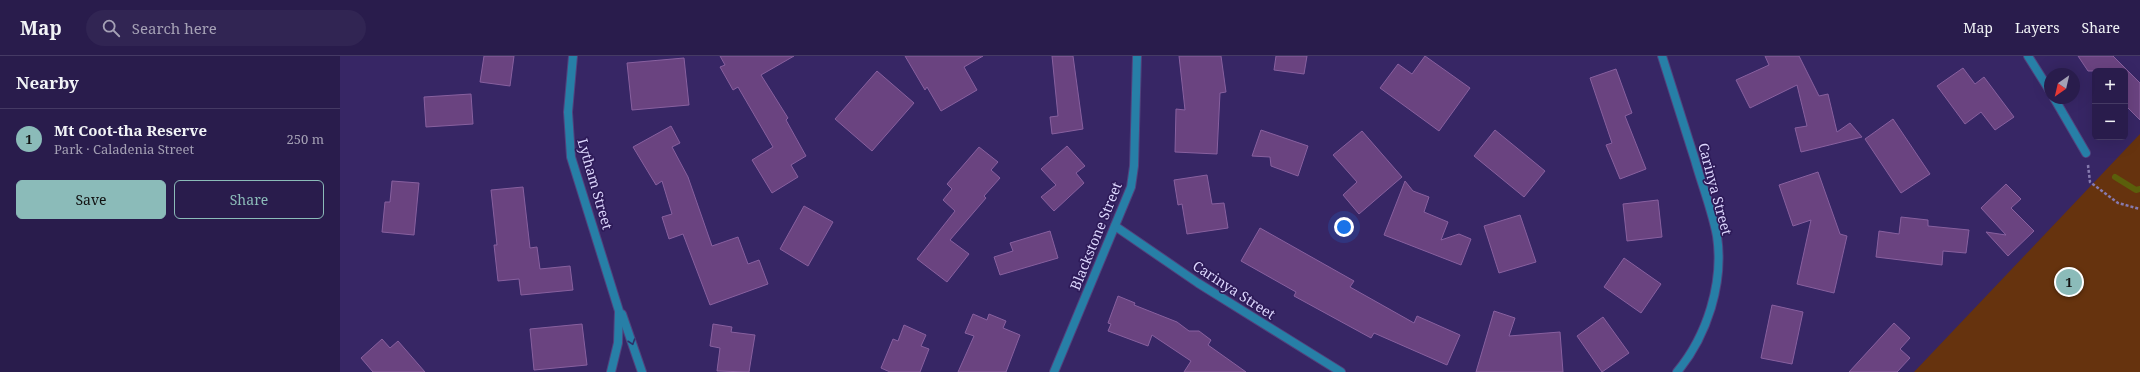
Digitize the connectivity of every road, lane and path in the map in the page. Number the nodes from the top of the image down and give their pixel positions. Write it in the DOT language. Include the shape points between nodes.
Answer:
graph roads {
  1 [pos="573,56"];
  2 [pos="1137,56"];
  3 [pos="1662,56"];
  4 [pos="2028,56"];
  5 [pos="2044,81"];
  6 [pos="2057,104"];
  7 [pos="2086,153"];
  8 [pos="2140,209"];
  9 [pos="1115,226"];
  10 [pos="615,292"];
  11 [pos="611,372"];
  12 [pos="642,372"];
  13 [pos="1054,372"];
  14 [pos="1342,372"];
  15 [pos="1677,372"];
  1 -- 10 [label="street, Lytham Street" via="568,112 570,149 575,172"];
  2 -- 9 [label="street, Blackstone Street" via="1134,166 1131,186"];
  3 -- 15 [label="street, Carinya Street" via="1713,219 1718,258 1716,283 1706,322 1697,343"];
  4 -- 5 [label="street"];
  6 -- 7 [label="street"];
  7 -- 8 [label="path" via="2090,182 2118,203"];
  9 -- 13 [label="street, Blackstone Street"];
  9 -- 14 [label="street, Carinya Street" via="1198,284"];
  10 -- 11 [label="street, Lytham Street" via="620,326"];
  10 -- 12 [label="street, Lytham Street, one-way"];
}
